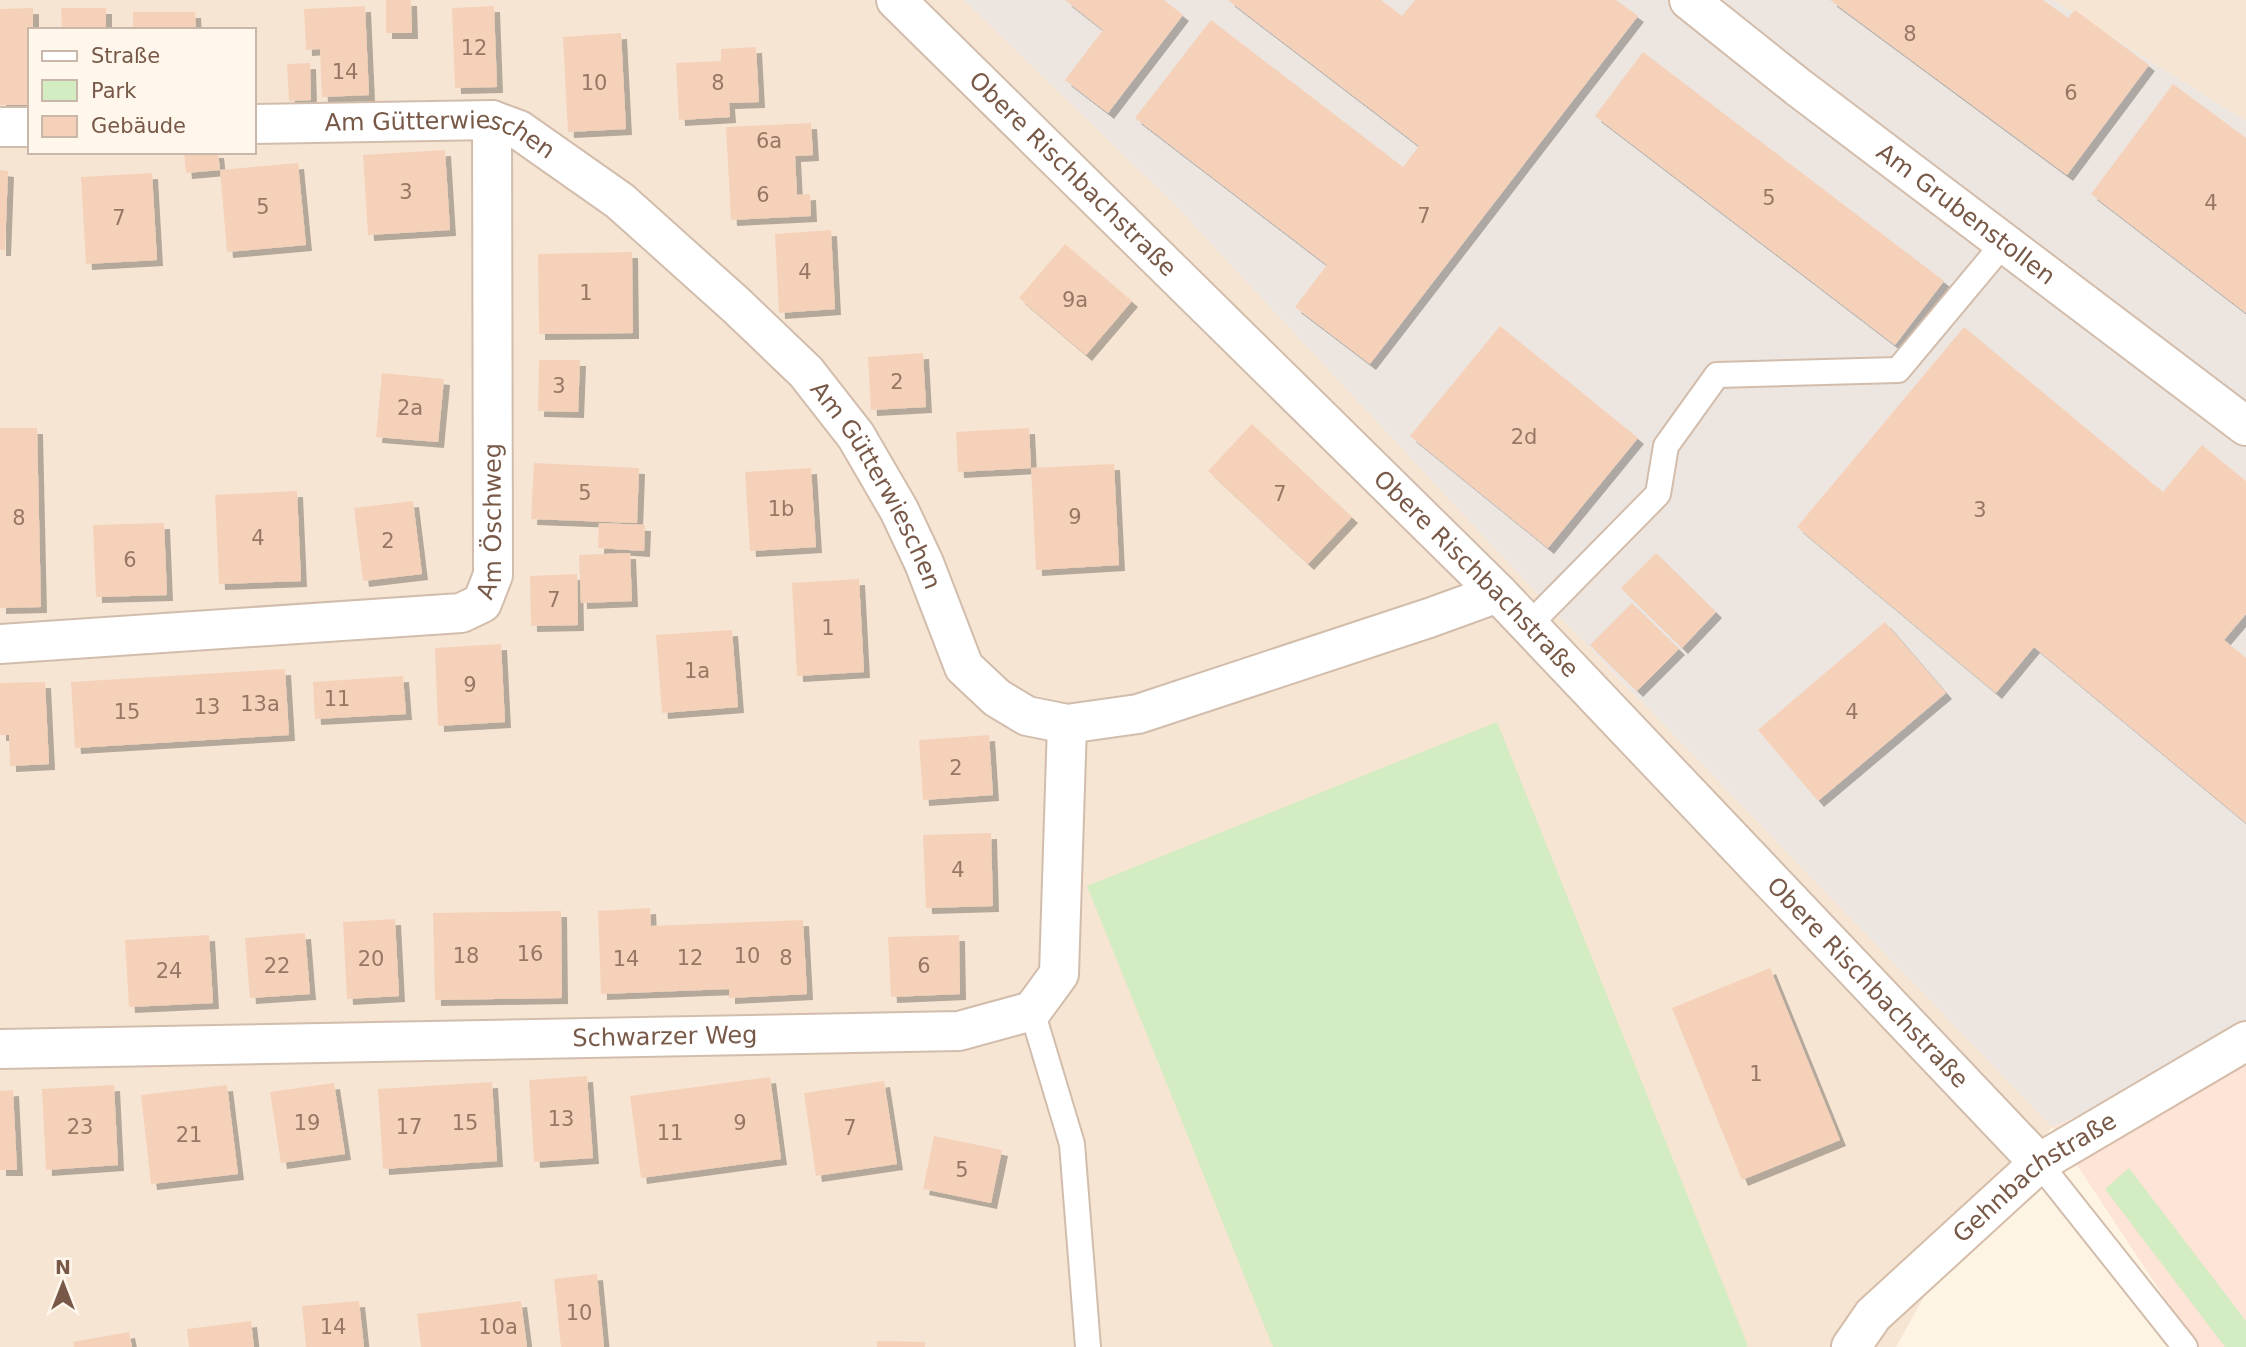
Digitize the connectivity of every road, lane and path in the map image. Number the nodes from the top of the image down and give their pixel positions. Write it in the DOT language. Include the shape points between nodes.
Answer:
graph roads {
  1 [pos="896,0"];
  2 [pos="1689,0"];
  3 [pos="492,120"];
  4 [pos="256,124"];
  5 [pos="0,127"];
  6 [pos="28,127"];
  7 [pos="2004,243"];
  8 [pos="2246,426"];
  9 [pos="1498,593"];
  10 [pos="1529,625"];
  11 [pos="0,644"];
  12 [pos="1068,724"];
  13 [pos="1032,1010"];
  14 [pos="2244,1046"];
  15 [pos="0,1049"];
  16 [pos="2039,1163"];
  17 [pos="1088,1347"];
  18 [pos="1851,1347"];
  19 [pos="2185,1347"];
  1 -- 9 [label="street, Obere Rischbachstraße"];
  2 -- 7 [label="street, Am Grubenstollen"];
  3 -- 4 [label="street, Am Gütterwieschen"];
  3 -- 11 [label="street, Am Öschweg" via="493,575 482,603 461,613"];
  3 -- 12 [label="street, Am Gütterwieschen" via="519,130 620,201 806,372 856,436 898,510 964,667 997,698 1027,716"];
  5 -- 6 [label="street"];
  7 -- 8 [label="street, Am Grubenstollen"];
  7 -- 10 [label="lane" via="1898,370 1717,375 1666,446 1658,494"];
  9 -- 10 [label="street, Obere Rischbachstraße"];
  9 -- 12 [label="street, Am Gütterwieschen" via="1138,714"];
  10 -- 16 [label="street, Obere Rischbachstraße"];
  12 -- 13 [label="street" via="1059,974"];
  13 -- 15 [label="street, Schwarzer Weg" via="959,1031"];
  13 -- 17 [label="lane" via="1072,1144"];
  14 -- 16 [label="street, Gehnbachstraße"];
  16 -- 18 [label="street, Gehnbachstraße" via="1873,1315"];
  16 -- 19 [label="lane"];
}
